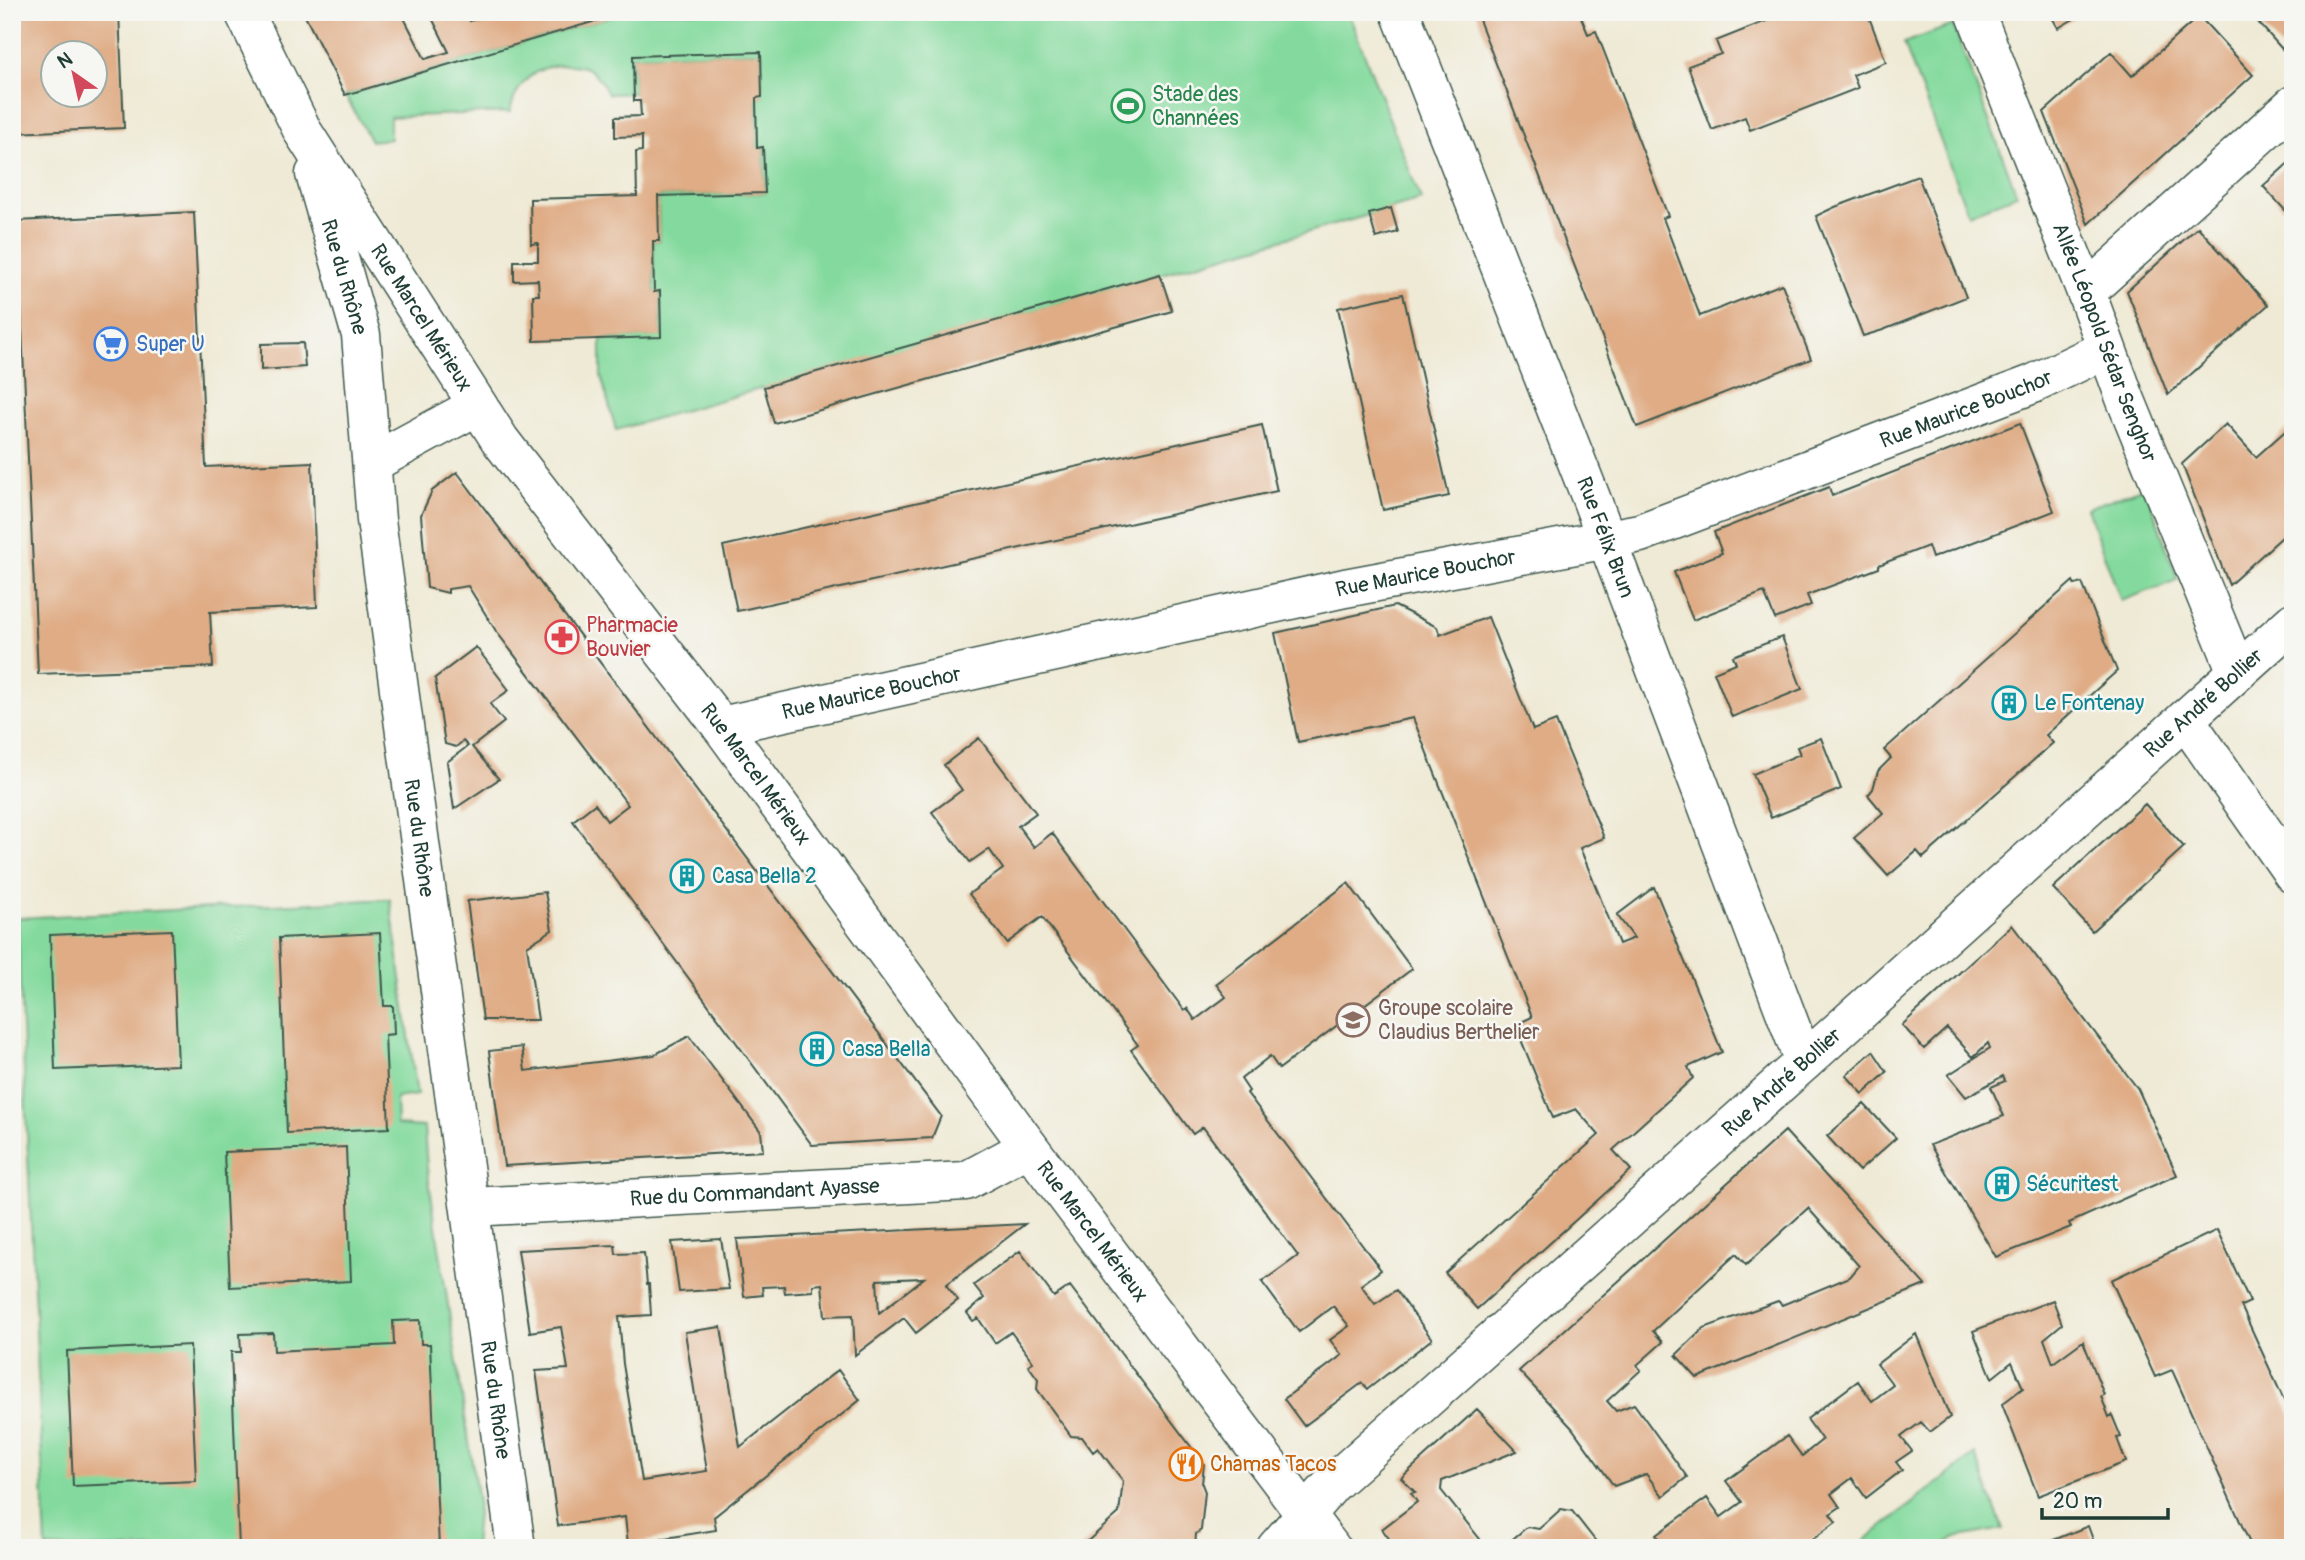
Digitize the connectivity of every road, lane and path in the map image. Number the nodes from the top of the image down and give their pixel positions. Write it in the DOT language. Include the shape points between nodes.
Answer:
graph roads {
  1 [pos="244,12"];
  2 [pos="1400,12"];
  3 [pos="1975,12"];
  4 [pos="2293,106"];
  5 [pos="303,132"];
  6 [pos="2086,292"];
  7 [pos="2106,349"];
  8 [pos="477,405"];
  9 [pos="372,463"];
  10 [pos="1605,539"];
  11 [pos="2293,622"];
  12 [pos="2237,672"];
  13 [pos="2185,719"];
  14 [pos="722,726"];
  15 [pos="2293,874"];
  16 [pos="1804,1062"];
  17 [pos="1029,1147"];
  18 [pos="471,1208"];
  19 [pos="1305,1515"];
  20 [pos="516,1548"];
  21 [pos="1276,1548"];
  22 [pos="1331,1548"];
  1 -- 5 [label="street, Rue Marcel Mérieux"];
  2 -- 10 [label="street, Rue Félix Brun"];
  3 -- 6 [label="street, Allée Léopold Sédar Senghor"];
  4 -- 6 [label="street"];
  5 -- 8 [label="street, Rue Marcel Mérieux"];
  5 -- 9 [label="street, Rue du Rhône" via="361,335"];
  6 -- 7 [label="street, Allée Léopold Sédar Senghor"];
  7 -- 10 [label="street, Rue Maurice Bouchor" via="2033,384 1712,506 1640,533"];
  7 -- 12 [label="street, Allée Léopold Sédar Senghor"];
  8 -- 9 [label="street"];
  8 -- 14 [label="street, Rue Marcel Mérieux"];
  9 -- 18 [label="street, Rue du Rhône" via="376,520"];
  10 -- 14 [label="street, Rue Maurice Bouchor" via="1345,588"];
  10 -- 16 [label="street, Rue Félix Brun"];
  11 -- 12 [label="street, Rue André Bollier"];
  12 -- 13 [label="street, Rue André Bollier"];
  13 -- 15 [label="street"];
  13 -- 16 [label="street, Rue André Bollier"];
  14 -- 17 [label="street, Rue Marcel Mérieux"];
  16 -- 19 [label="street, Rue André Bollier" via="1333,1483"];
  17 -- 18 [label="street, Rue du Commandant Ayasse" via="966,1181"];
  17 -- 19 [label="street, Rue Marcel Mérieux"];
  18 -- 20 [label="street, Rue du Rhône"];
  19 -- 21 [label="street, Rue André Bollier"];
  19 -- 22 [label="street, Rue Marcel Mérieux"];
}
